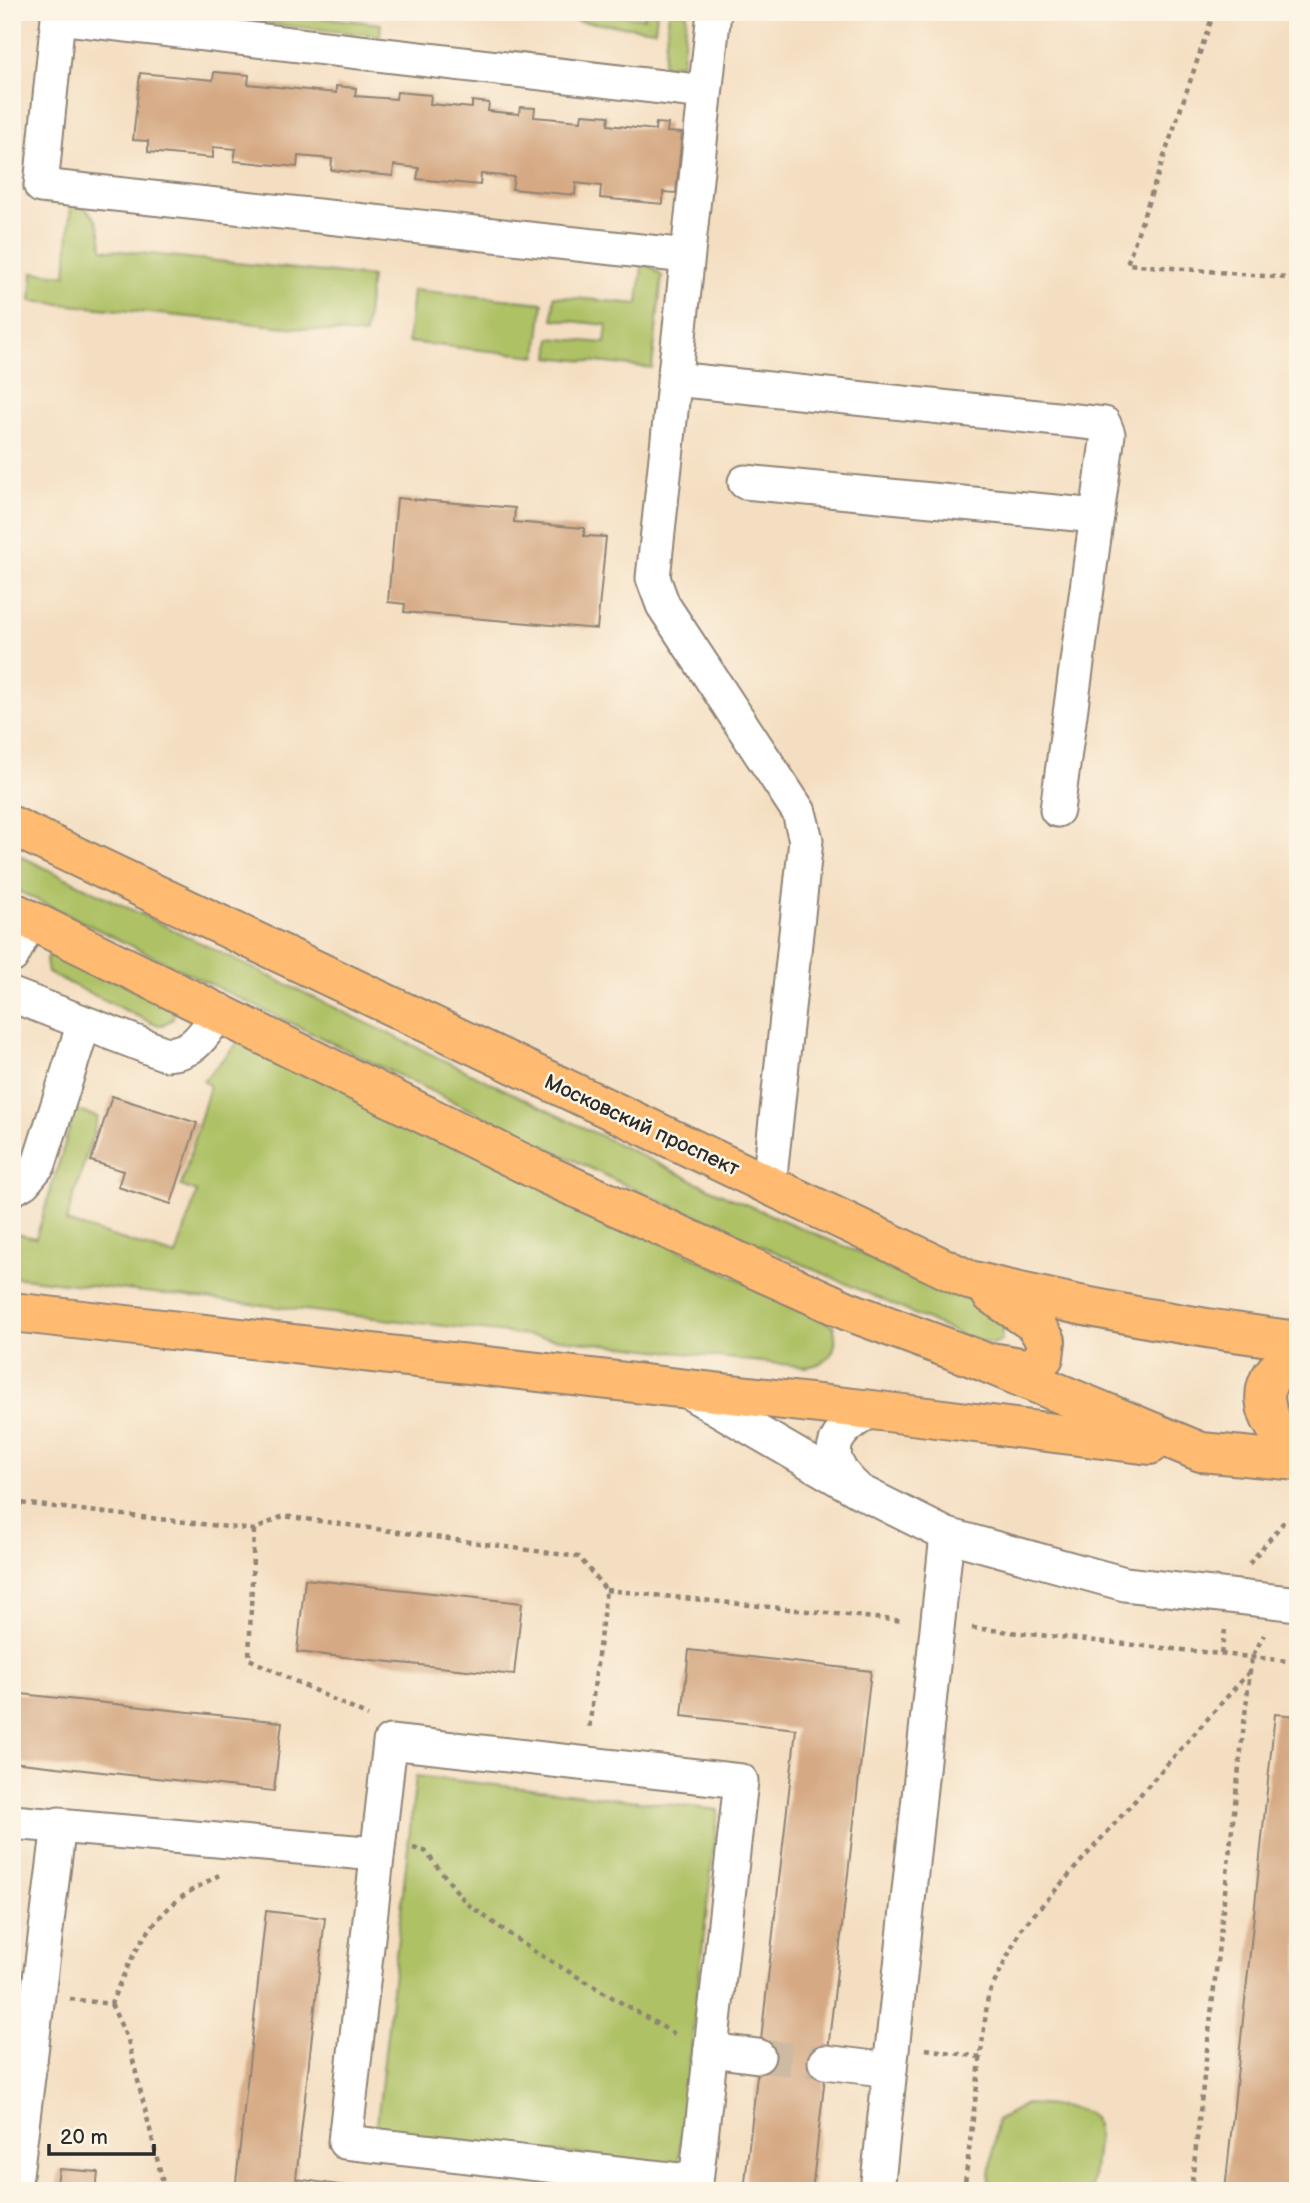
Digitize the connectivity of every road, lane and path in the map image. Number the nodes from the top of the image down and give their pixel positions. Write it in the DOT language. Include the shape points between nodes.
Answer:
graph roads {
  1 [pos="714,12"];
  2 [pos="1214,12"];
  3 [pos="58,15"];
  4 [pos="705,92"];
  5 [pos="687,256"];
  6 [pos="1298,279"];
  7 [pos="674,379"];
  8 [pos="745,482"];
  9 [pos="1097,516"];
  10 [pos="1057,810"];
  11 [pos="12,826"];
  12 [pos="21,915"];
  13 [pos="12,956"];
  14 [pos="12,995"];
  15 [pos="221,1012"];
  16 [pos="84,1023"];
  17 [pos="769,1185"];
  18 [pos="12,1189"];
  19 [pos="969,1280"];
  20 [pos="12,1312"];
  21 [pos="1298,1341"];
  22 [pos="1298,1358"];
  23 [pos="977,1359"];
  24 [pos="687,1391"];
  25 [pos="872,1410"];
  26 [pos="1298,1449"];
  27 [pos="1201,1452"];
  28 [pos="1298,1461"];
  29 [pos="859,1491"];
  30 [pos="13,1502"];
  31 [pos="254,1530"];
  32 [pos="947,1535"];
  33 [pos="606,1590"];
  34 [pos="1298,1604"];
  35 [pos="1252,1657"];
  36 [pos="1250,1671"];
  37 [pos="374,1718"];
  38 [pos="12,1822"];
  39 [pos="59,1825"];
  40 [pos="269,1844"];
  41 [pos="378,1847"];
  42 [pos="14,1863"];
  43 [pos="12,1878"];
  44 [pos="38,1995"];
  45 [pos="111,2004"];
  46 [pos="711,2045"];
  47 [pos="918,2048"];
  48 [pos="758,2056"];
  49 [pos="980,2057"];
  50 [pos="825,2062"];
  51 [pos="890,2070"];
  52 [pos="14,2191"];
  53 [pos="166,2191"];
  54 [pos="877,2191"];
  55 [pos="964,2191"];
  56 [pos="1191,2191"];
  1 -- 4 [label="street"];
  2 -- 6 [label="path" via="1127,264"];
  3 -- 4 [label="street"];
  3 -- 5 [label="street" via="41,187"];
  4 -- 5 [label="street"];
  5 -- 7 [label="street"];
  7 -- 9 [label="street" via="1100,422 1108,434"];
  7 -- 17 [label="street" via="653,578 663,605 799,812 806,840"];
  8 -- 9 [label="street"];
  9 -- 10 [label="street"];
  11 -- 17 [label="main road, Московский проспект"];
  12 -- 13 [label="street"];
  12 -- 15 [label="main road"];
  14 -- 16 [label="street"];
  15 -- 16 [label="street" via="183,1054 166,1054"];
  15 -- 23 [label="main road" via="545,1174 848,1311"];
  16 -- 18 [label="street" via="39,1164"];
  17 -- 19 [label="main road, Московский проспект"];
  19 -- 21 [label="main road, Московский проспект" via="1078,1307"];
  19 -- 23 [label="main road" via="1034,1323 1046,1341 1044,1357 1031,1369"];
  20 -- 24 [label="main road"];
  22 -- 26 [label="main road" via="1284,1363 1269,1379 1265,1397 1269,1420"];
  23 -- 27 [label="main road"];
  24 -- 25 [label="main road"];
  24 -- 29 [label="street"];
  25 -- 27 [label="main road"];
  25 -- 29 [label="street" via="842,1428 835,1441 840,1467"];
  27 -- 28 [label="main road"];
  29 -- 32 [label="street"];
  30 -- 31 [label="path"];
  31 -- 33 [label="path" via="283,1516 579,1557"];
  31 -- 37 [label="path" via="249,1660"];
  32 -- 34 [label="street" via="1125,1584"];
  32 -- 51 [label="street"];
  35 -- 36 [label="path"];
  36 -- 49 [label="path" via="1021,1929 988,1996"];
  36 -- 56 [label="path"];
  38 -- 39 [label="street"];
  39 -- 40 [label="street"];
  39 -- 44 [label="street"];
  40 -- 41 [label="street"];
  40 -- 45 [label="path" via="173,1903 149,1931"];
  41 -- 46 [label="path" via="425,1851 466,1903 532,1950 673,2036"];
  41 -- 46 [label="street" via="390,1742 741,1781"];
  41 -- 46 [label="street" via="345,2142 696,2182"];
  42 -- 43 [label="path"];
  44 -- 45 [label="path"];
  44 -- 52 [label="street"];
  45 -- 53 [label="path" via="128,2040"];
  46 -- 48 [label="street"];
  47 -- 49 [label="path"];
  49 -- 55 [label="path"];
  50 -- 51 [label="street"];
  51 -- 54 [label="street"];
}
